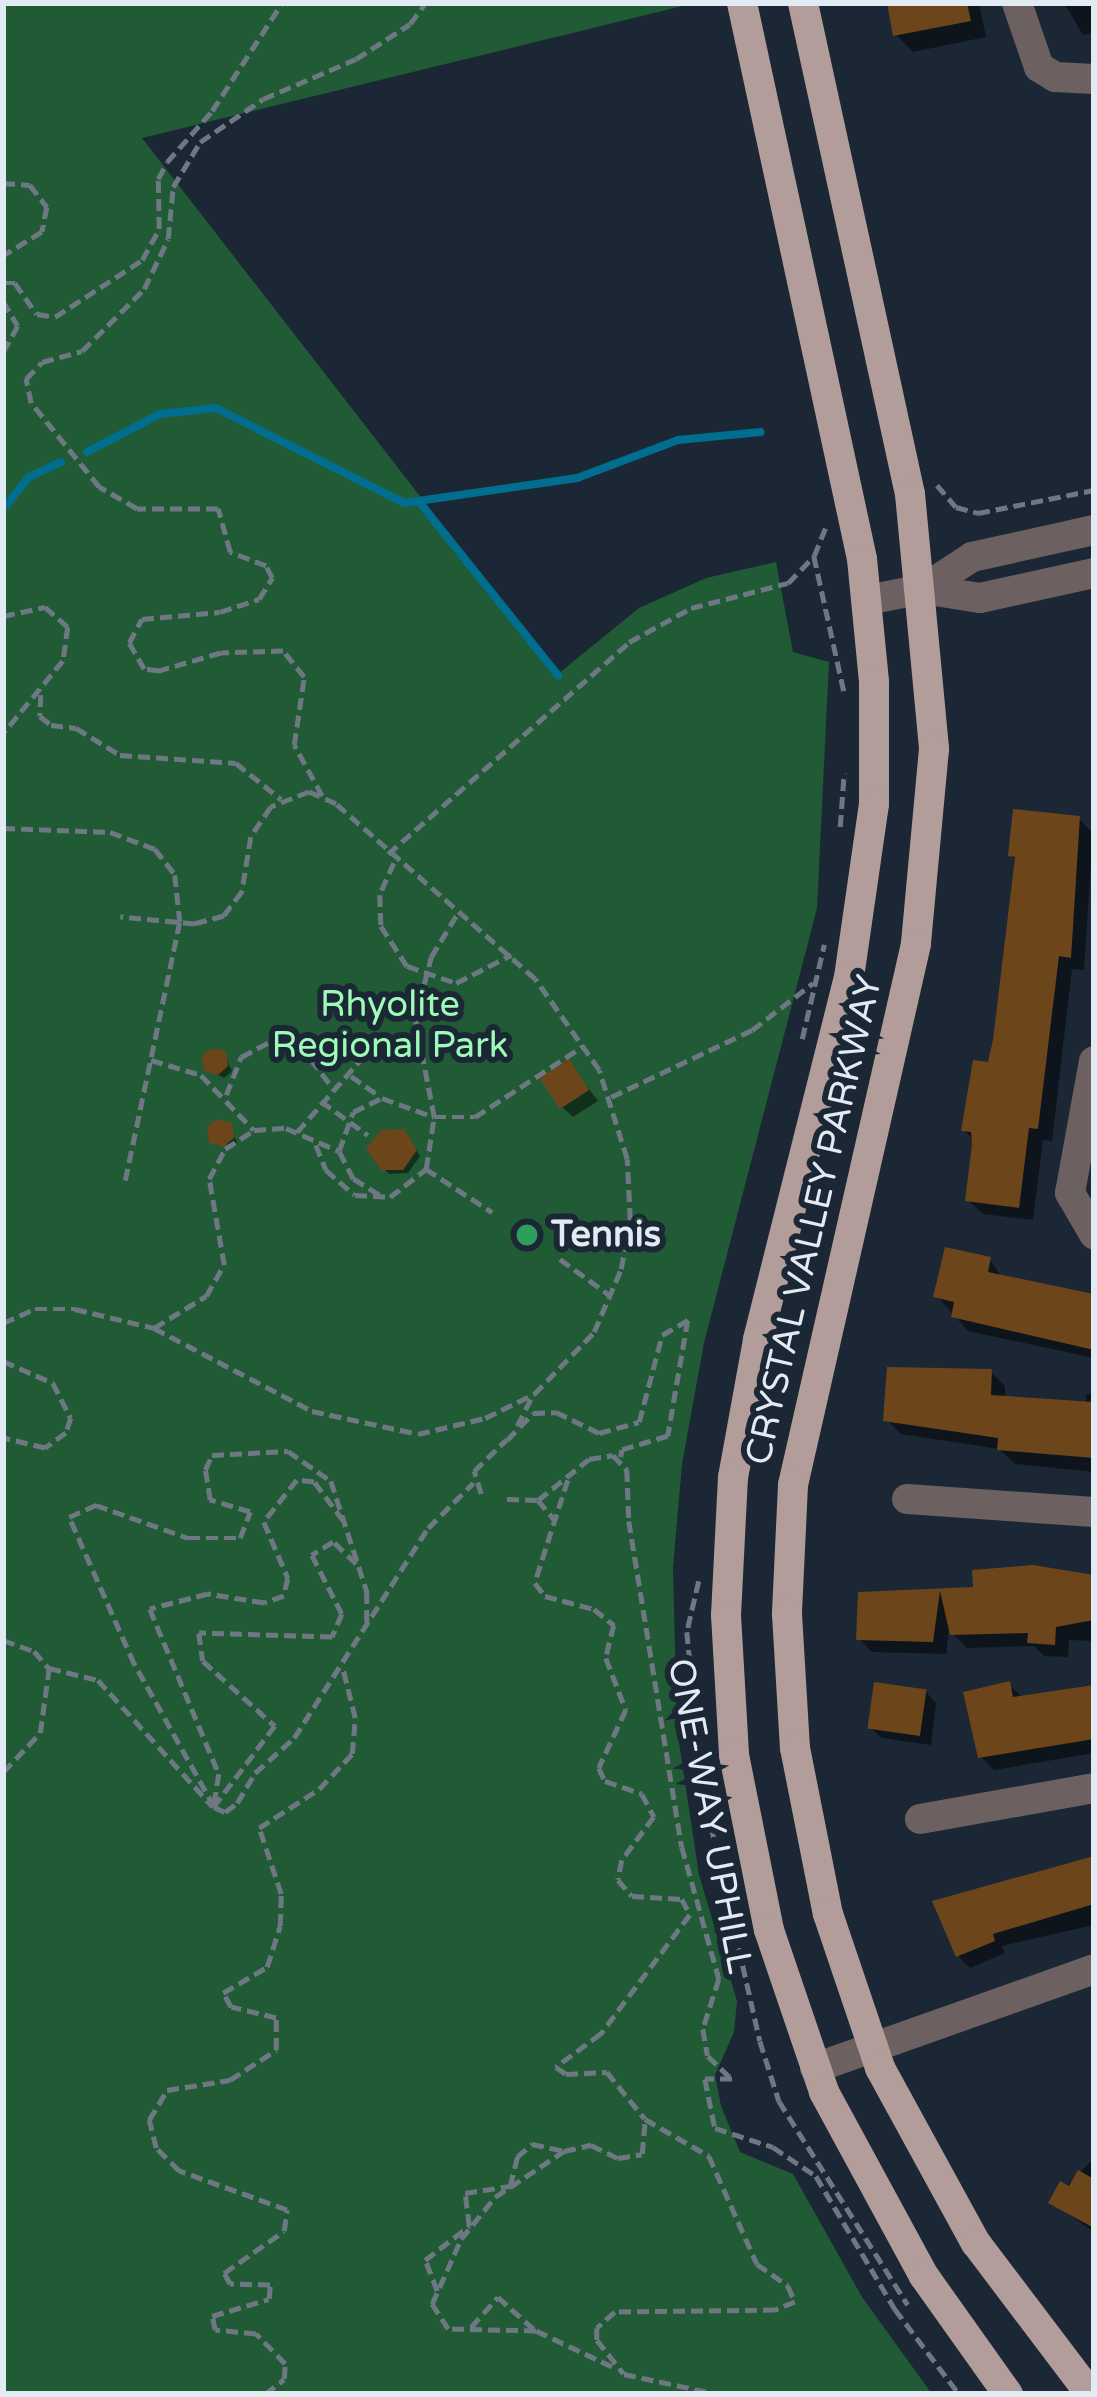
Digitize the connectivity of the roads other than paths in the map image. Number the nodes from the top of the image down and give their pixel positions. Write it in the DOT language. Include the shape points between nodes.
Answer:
graph roads {
  1 [pos="742,3"];
  2 [pos="803,3"];
  3 [pos="1017,3"];
  4 [pos="1094,79"];
  5 [pos="1094,530"];
  6 [pos="1094,573"];
  7 [pos="923,589"];
  8 [pos="867,600"];
  9 [pos="1094,1061"];
  10 [pos="1094,1234"];
  11 [pos="907,1499"];
  12 [pos="1094,1512"];
  13 [pos="1094,1788"];
  14 [pos="920,1819"];
  15 [pos="1094,1969"];
  16 [pos="872,2047"];
  17 [pos="815,2068"];
  18 [pos="1008,2394"];
  19 [pos="1090,2394"];
  1 -- 8 [label="main road, CRYSTAL VALLEY PARKWAY"];
  2 -- 7 [label="main road, CRYSTAL VALLEY PARKWAY" via="910,494"];
  3 -- 4 [label="street" via="1039,67 1055,77"];
  5 -- 7 [label="street" via="972,557"];
  6 -- 7 [label="street" via="980,598"];
  7 -- 8 [label="street"];
  7 -- 16 [label="main road, CRYSTAL VALLEY PARKWAY" via="934,749 922,905 818,1354 788,1552 789,1686 804,1809 827,1914"];
  8 -- 17 [label="main road, CRYSTAL VALLEY PARKWAY" via="874,804 860,921 758,1340 727,1549 728,1690 744,1820 769,1930"];
  9 -- 10 [label="street" via="1070,1193"];
  11 -- 12 [label="street"];
  13 -- 14 [label="street"];
  15 -- 16 [label="street"];
  16 -- 17 [label="street"];
  16 -- 19 [label="main road, CRYSTAL VALLEY PARKWAY" via="976,2243"];
  17 -- 18 [label="main road, CRYSTAL VALLEY PARKWAY" via="887,2214"];
}
